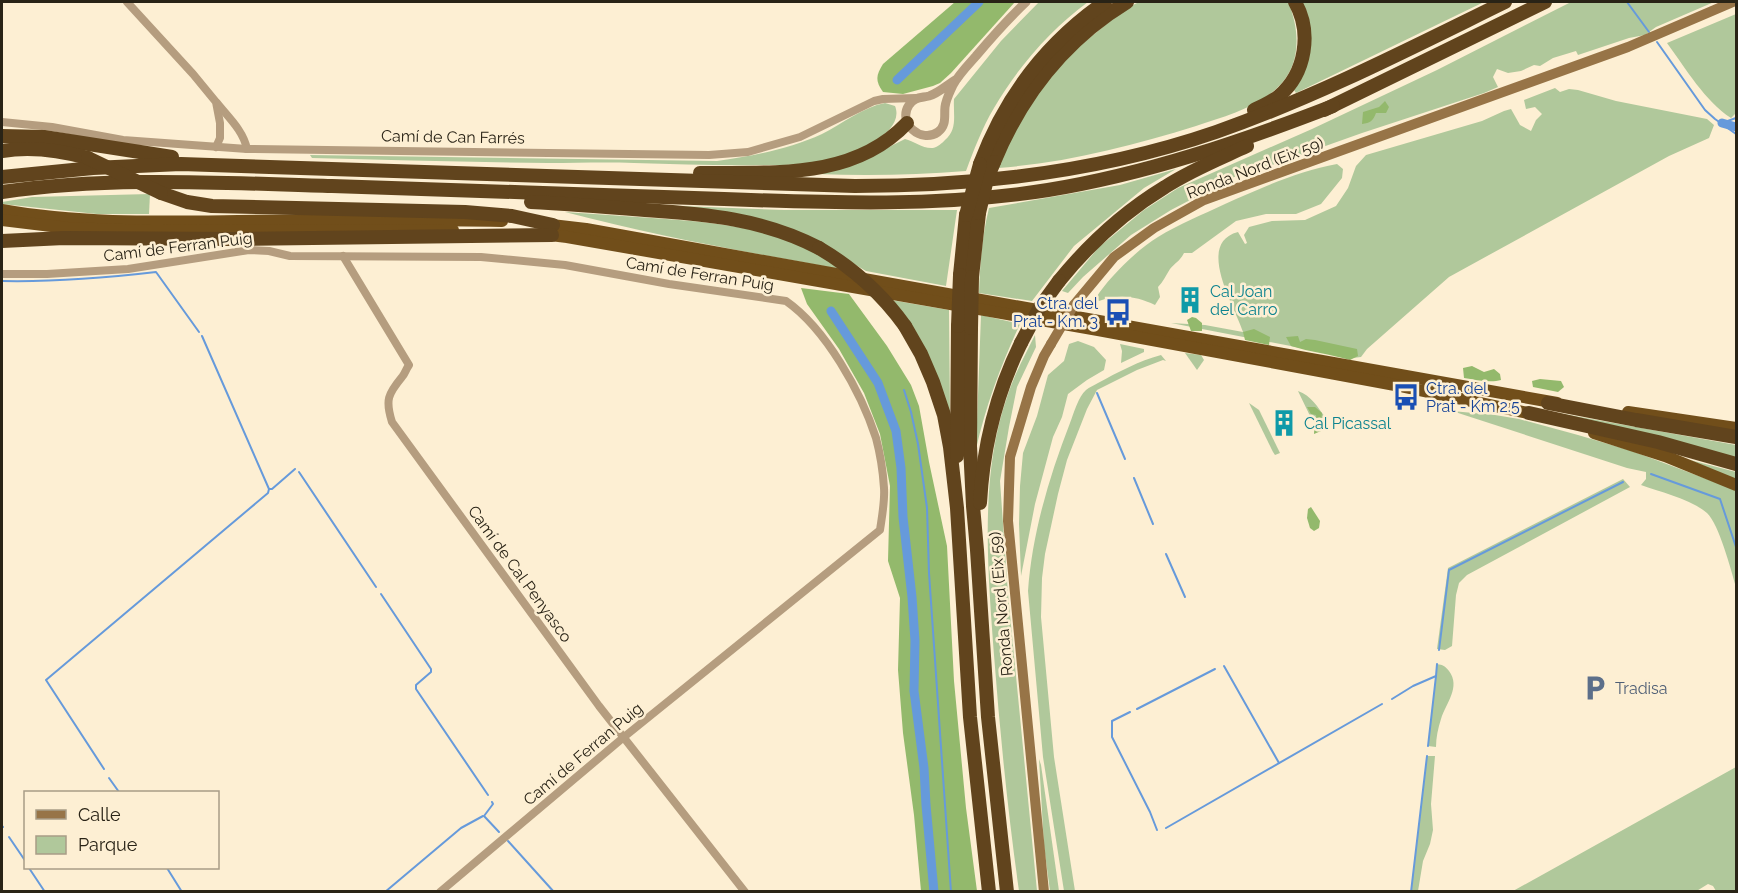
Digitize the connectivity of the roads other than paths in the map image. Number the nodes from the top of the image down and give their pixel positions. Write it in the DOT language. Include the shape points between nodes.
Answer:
graph roads {
  1 [pos="127,2"];
  2 [pos="1026,2"];
  3 [pos="1105,2"];
  4 [pos="1127,2"];
  5 [pos="1295,2"];
  6 [pos="1505,2"];
  7 [pos="1545,2"];
  8 [pos="1733,2"];
  9 [pos="957,79"];
  10 [pos="928,96"];
  11 [pos="916,98"];
  12 [pos="894,99"];
  13 [pos="216,102"];
  14 [pos="1333,106"];
  15 [pos="945,109"];
  16 [pos="907,117"];
  17 [pos="2,122"];
  18 [pos="2,136"];
  19 [pos="1198,138"];
  20 [pos="216,147"];
  21 [pos="247,149"];
  22 [pos="2,151"];
  23 [pos="987,163"];
  24 [pos="230,165"];
  25 [pos="2,177"];
  26 [pos="597,178"];
  27 [pos="421,189"];
  28 [pos="2,192"];
  29 [pos="2,210"];
  30 [pos="2,220"];
  31 [pos="553,230"];
  32 [pos="2,241"];
  33 [pos="343,256"];
  34 [pos="2,274"];
  35 [pos="964,327"];
  36 [pos="1548,403"];
  37 [pos="1529,413"];
  38 [pos="1737,428"];
  39 [pos="1737,437"];
  40 [pos="1737,464"];
  41 [pos="1737,485"];
  42 [pos="957,508"];
  43 [pos="977,550"];
  44 [pos="624,737"];
  45 [pos="440,891"];
  46 [pos="745,891"];
  47 [pos="989,891"];
  48 [pos="1007,891"];
  49 [pos="1044,891"];
  1 -- 13 [label="street"];
  2 -- 9 [label="street"];
  3 -- 23 [label="highway" via="1076,23 1030,70 995,127"];
  4 -- 23 [label="highway" via="1086,31 1049,68"];
  5 -- 19 [label="highway" via="1302,17 1305,42 1301,63 1290,84 1270,102"];
  6 -- 19 [label="highway" via="1267,114"];
  7 -- 14 [label="highway"];
  8 -- 49 [label="main road, Ronda Nord (Eix 59), bridge" via="1628,47 1204,200 1154,228 1114,257 1074,306 1044,356 1010,457 1008,521"];
  9 -- 10 [label="street"];
  9 -- 15 [label="street"];
  10 -- 11 [label="street"];
  10 -- 15 [label="street" via="938,99"];
  11 -- 12 [label="street, Camí de Can Farrés"];
  11 -- 16 [label="street" via="909,104"];
  12 -- 16 [label="street" via="901,102"];
  12 -- 21 [label="street, Camí de Can Farrés" via="868,103 800,137 726,155"];
  13 -- 20 [label="street" via="220,131"];
  13 -- 21 [label="street" via="242,134"];
  14 -- 27 [label="highway" via="1259,134 1136,172 1046,190 956,201 829,202"];
  14 -- 43 [label="highway, bridge" via="1165,186 1111,226 1059,281 1021,343 1001,388 987,438"];
  15 -- 16 [label="street" via="945,123 926,136 916,133"];
  16 -- 26 [label="highway" via="894,137 874,150 821,168"];
  17 -- 20 [label="street, Camí de Can Farrés" via="123,140"];
  18 -- 24 [label="highway" via="44,137"];
  19 -- 26 [label="highway" via="1077,168 966,183 855,186"];
  20 -- 21 [label="street, Camí de Can Farrés"];
  22 -- 31 [label="highway, bridge" via="42,149 88,158 161,193 212,206 465,212 512,216"];
  23 -- 35 [label="highway, bridge" via="985,187 972,214"];
  24 -- 25 [label="highway" via="147,165"];
  24 -- 26 [label="highway"];
  27 -- 28 [label="highway" via="146,182"];
  27 -- 42 [label="highway, bridge" via="735,219 774,228 819,248 884,300 925,361 939,398 950,447"];
  29 -- 31 [label="highway" via="146,221 509,221"];
  30 -- 31 [label="highway" via="106,230"];
  31 -- 32 [label="highway"];
  31 -- 36 [label="highway" via="586,229"];
  31 -- 37 [label="highway"];
  33 -- 34 [label="street, Camí de Ferran Puig" via="290,256 249,250 128,269"];
  33 -- 44 [label="street, Camí de Cal Penyasco" via="409,365 388,396 392,422"];
  33 -- 44 [label="street, Camí de Ferran Puig" via="482,257 565,265 786,301 821,334 835,356 864,406 876,441 885,490 880,530"];
  35 -- 42 [label="highway"];
  35 -- 43 [label="highway"];
  36 -- 38 [label="highway"];
  36 -- 39 [label="highway"];
  37 -- 40 [label="highway"];
  37 -- 41 [label="highway" via="1665,456"];
  42 -- 47 [label="highway" via="970,717"];
  43 -- 48 [label="highway" via="988,717"];
  44 -- 45 [label="street, Camí de Ferran Puig"];
  44 -- 46 [label="street, Camí de Cal Penyasco"];
}
